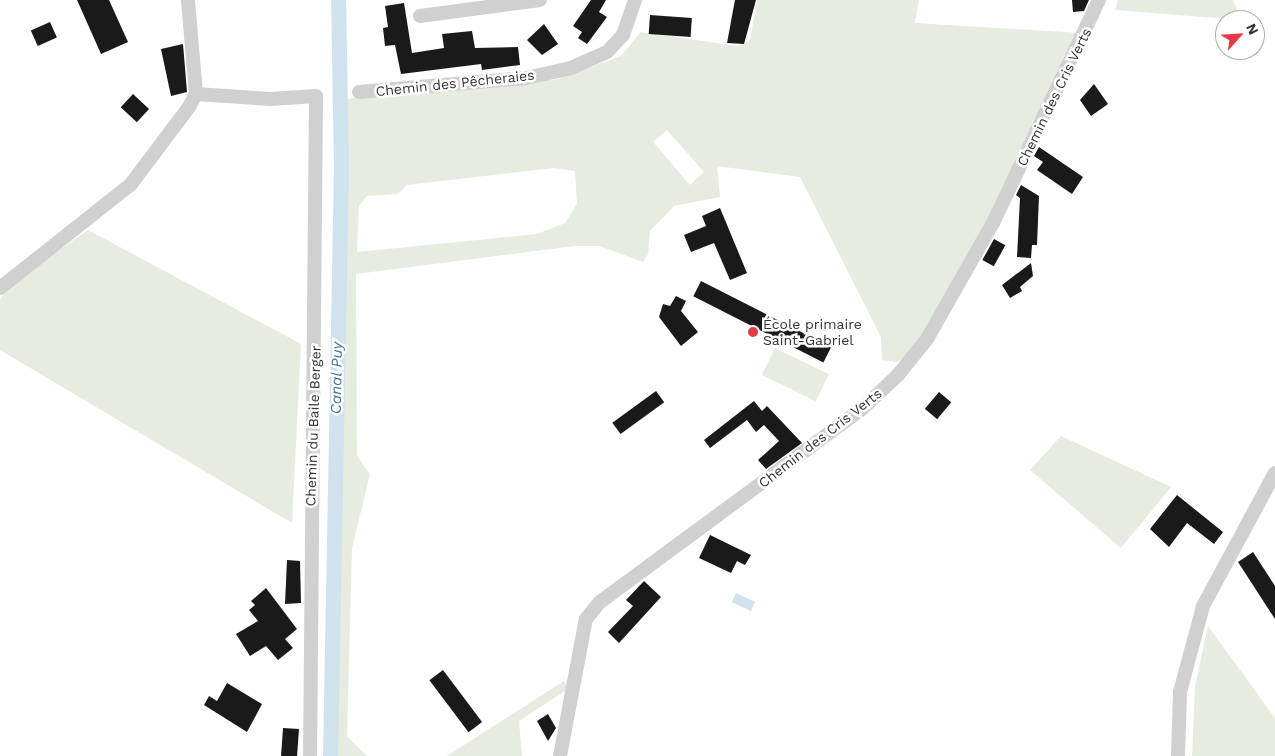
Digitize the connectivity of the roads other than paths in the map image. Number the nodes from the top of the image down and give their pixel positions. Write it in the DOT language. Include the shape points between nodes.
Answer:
graph roads {
  1 [pos="188,0"];
  2 [pos="540,0"];
  3 [pos="635,0"];
  4 [pos="1100,0"];
  5 [pos="420,16"];
  6 [pos="359,92"];
  7 [pos="196,94"];
  8 [pos="0,288"];
  9 [pos="1275,473"];
  10 [pos="310,756"];
  11 [pos="560,756"];
  12 [pos="1178,756"];
  1 -- 7 [label="street"];
  2 -- 5 [label="street"];
  3 -- 6 [label="street, Chemin des Pêcheraies" via="618,40 607,52 570,68 526,78"];
  4 -- 11 [label="street, Chemin des Cris Verts" via="993,222 927,339 898,375 862,409 600,602 586,619"];
  7 -- 8 [label="street" via="131,184"];
  7 -- 10 [label="street, Chemin du Baile Berger" via="261,99 316,96"];
  9 -- 12 [label="street" via="1200,614 1180,692"];
}
